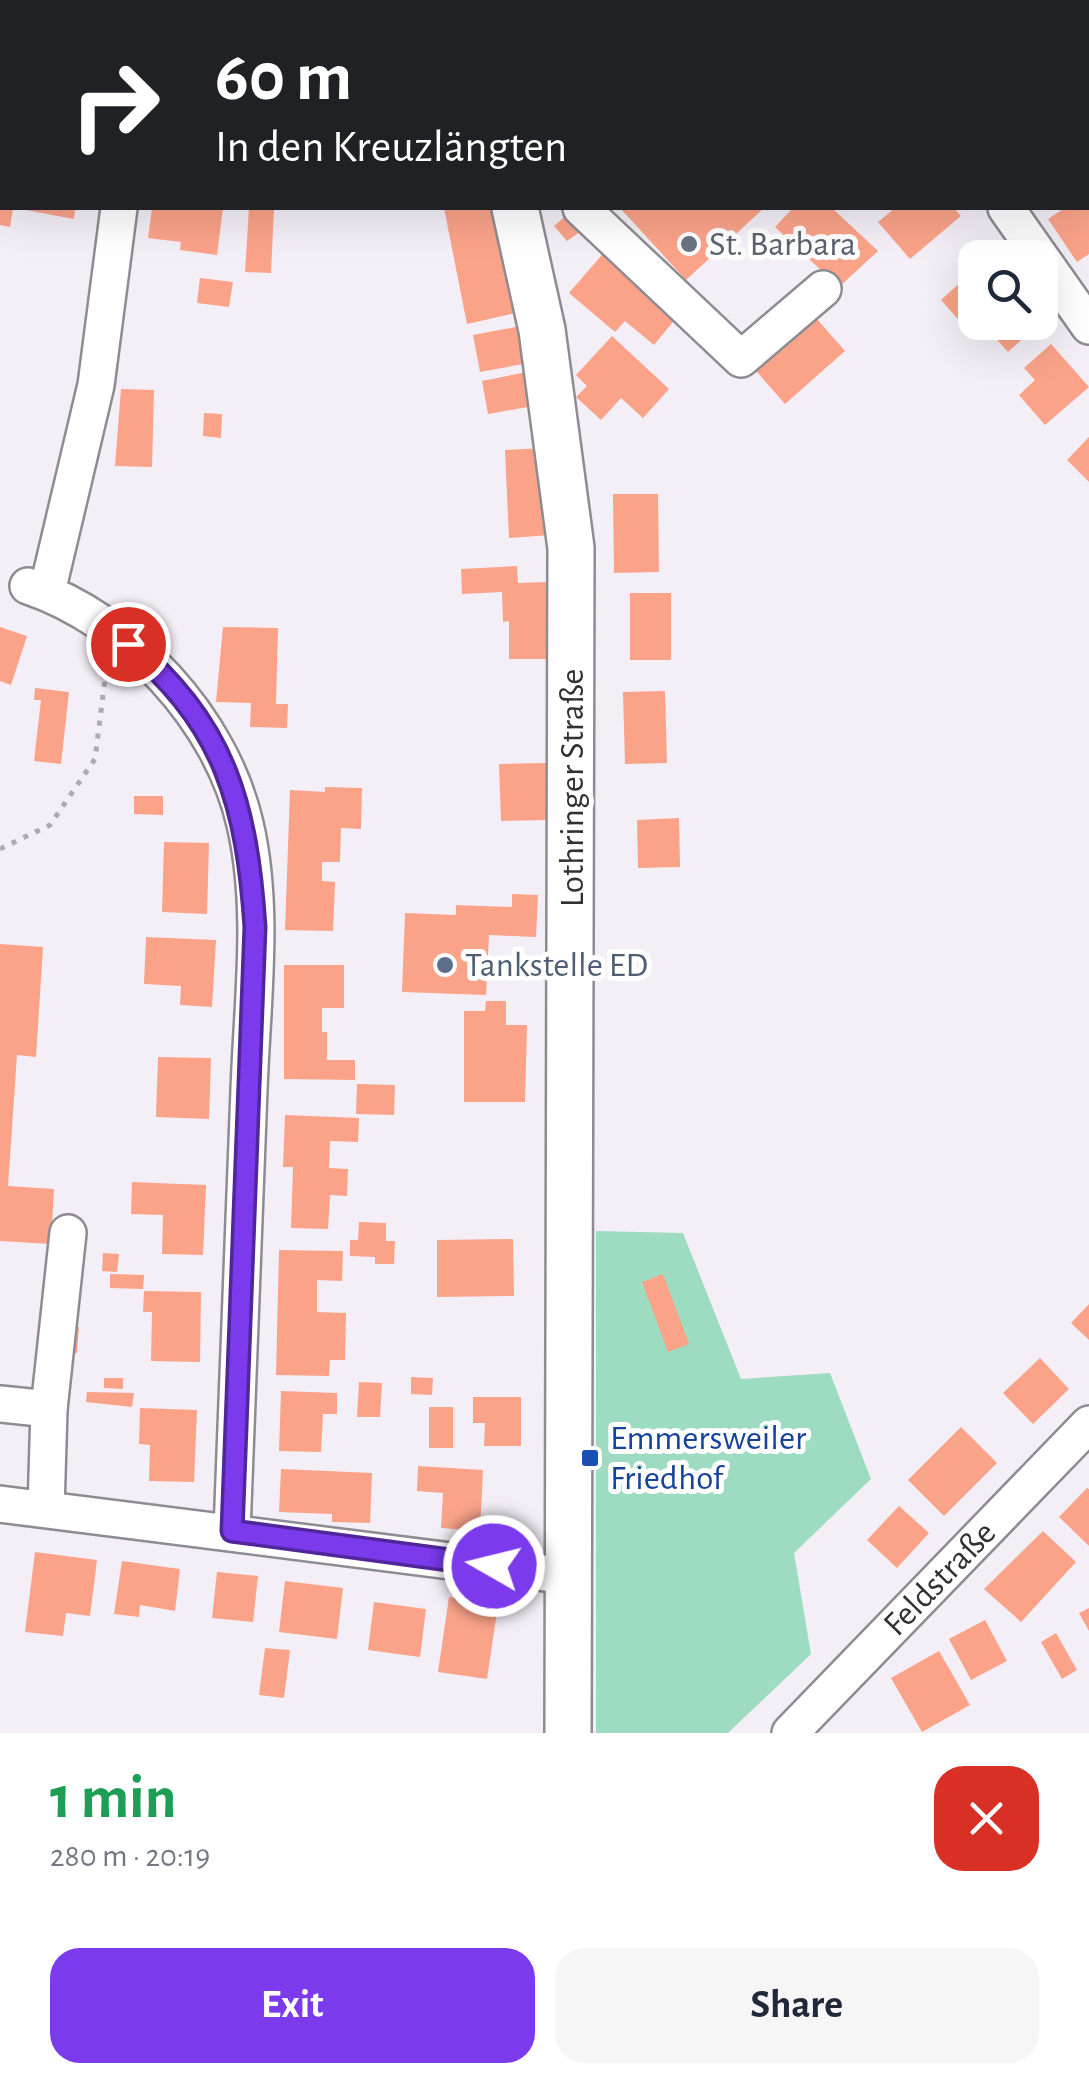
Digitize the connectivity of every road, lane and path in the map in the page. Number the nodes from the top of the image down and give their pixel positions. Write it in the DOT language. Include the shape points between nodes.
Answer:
graph roads {
  1 [pos="119,210"];
  2 [pos="514,210"];
  3 [pos="583,210"];
  4 [pos="1008,210"];
  5 [pos="1078,288"];
  6 [pos="823,289"];
  7 [pos="1089,326"];
  8 [pos="111,632"];
  9 [pos="0,849"];
  10 [pos="68,1233"];
  11 [pos="0,1404"];
  12 [pos="49,1409"];
  13 [pos="1089,1424"];
  14 [pos="2,1502"];
  15 [pos="46,1509"];
  16 [pos="232,1531"];
  17 [pos="569,1576"];
  18 [pos="568,1733"];
  19 [pos="790,1733"];
  1 -- 8 [label="street" via="96,385 38,589"];
  2 -- 17 [label="main road, Lothringer Straße" via="542,330 572,548"];
  3 -- 6 [label="street" via="741,359"];
  4 -- 5 [label="street"];
  5 -- 7 [label="street"];
  8 -- 9 [label="path" via="95,759 50,826"];
  8 -- 16 [label="street" via="181,696 206,731 245,822 255,927"];
  10 -- 12 [label="street"];
  11 -- 12 [label="street"];
  12 -- 15 [label="street"];
  13 -- 19 [label="street, Feldstraße"];
  14 -- 15 [label="street"];
  15 -- 16 [label="street"];
  16 -- 17 [label="street"];
  17 -- 18 [label="main road, Lothringer Straße"];
}
